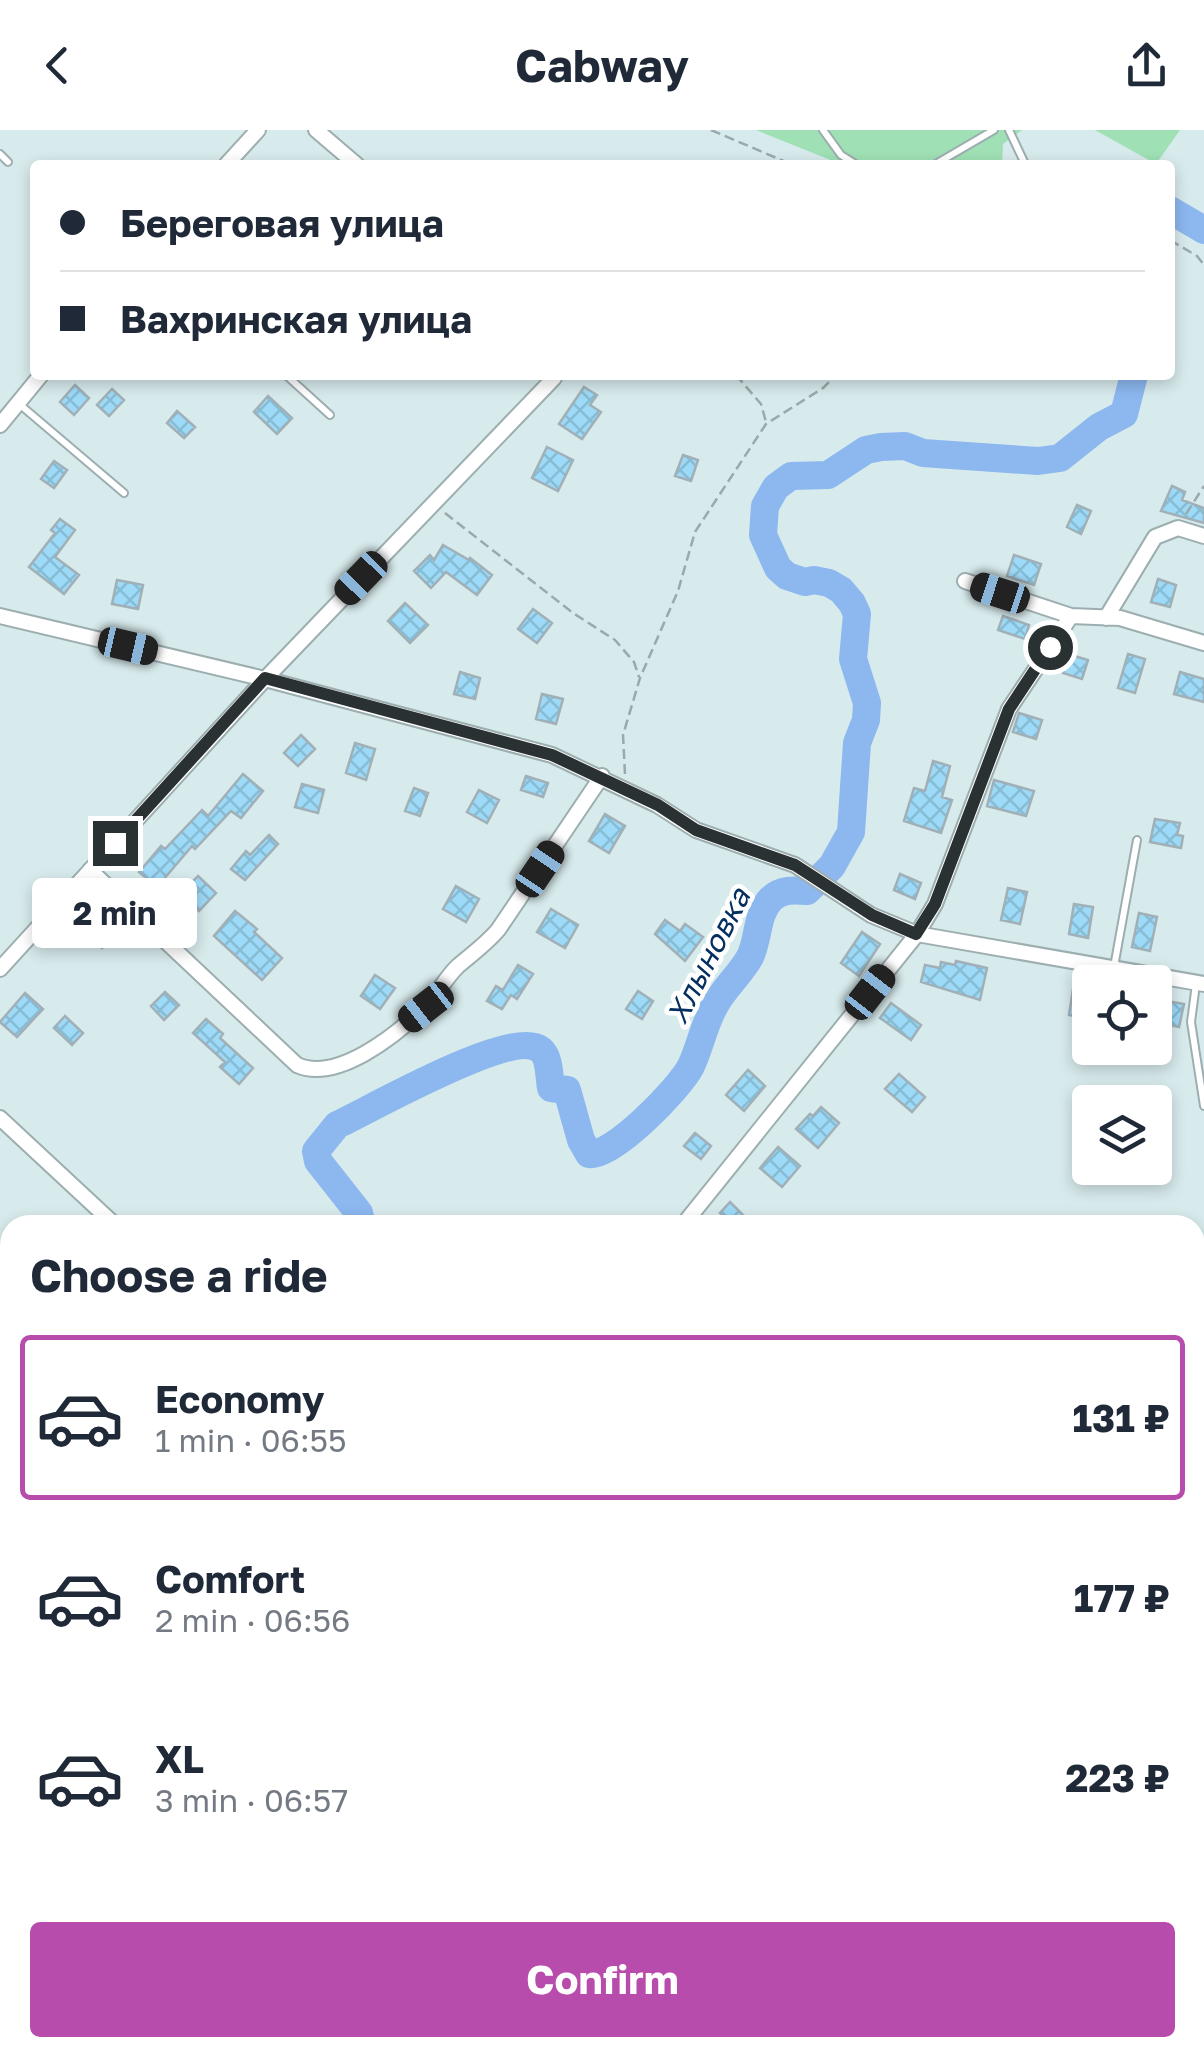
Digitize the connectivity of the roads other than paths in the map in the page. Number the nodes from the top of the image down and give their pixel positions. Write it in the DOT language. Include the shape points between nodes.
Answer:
graph roads {
  1 [pos="258,130"];
  2 [pos="316,130"];
  3 [pos="823,130"];
  4 [pos="994,130"];
  5 [pos="1009,130"];
  6 [pos="0,154"];
  7 [pos="231,160"];
  8 [pos="351,160"];
  9 [pos="850,160"];
  10 [pos="943,160"];
  11 [pos="1023,160"];
  12 [pos="8,162"];
  13 [pos="37,380"];
  14 [pos="292,380"];
  15 [pos="552,380"];
  16 [pos="18,402"];
  17 [pos="330,415"];
  18 [pos="0,424"];
  19 [pos="124,493"];
  20 [pos="1204,536"];
  21 [pos="965,581"];
  22 [pos="0,616"];
  23 [pos="1071,616"];
  24 [pos="1106,618"];
  25 [pos="1204,642"];
  26 [pos="265,678"];
  27 [pos="602,776"];
  28 [pos="1138,840"];
  29 [pos="90,870"];
  30 [pos="916,934"];
  31 [pos="1097,965"];
  32 [pos="1115,965"];
  33 [pos="0,969"];
  34 [pos="1172,978"];
  35 [pos="1200,983"];
  36 [pos="1204,1106"];
  37 [pos="0,1118"];
  38 [pos="104,1215"];
  39 [pos="692,1215"];
  1 -- 7 [label="street"];
  2 -- 8 [label="street"];
  3 -- 9 [label="lane"];
  4 -- 10 [label="lane"];
  5 -- 11 [label="lane"];
  6 -- 12 [label="lane"];
  13 -- 16 [label="street"];
  14 -- 17 [label="lane"];
  15 -- 26 [label="street"];
  16 -- 18 [label="street"];
  16 -- 19 [label="lane"];
  20 -- 24 [label="street" via="1178,528 1155,538"];
  21 -- 23 [label="street"];
  22 -- 26 [label="street"];
  23 -- 24 [label="street"];
  23 -- 30 [label="street" via="1009,709 935,904"];
  24 -- 25 [label="street"];
  26 -- 27 [label="street" via="552,755"];
  26 -- 29 [label="street"];
  27 -- 29 [label="street" via="482,949 456,968 426,1007 336,1068 297,1065"];
  27 -- 30 [label="street" via="696,830 795,865 872,915"];
  28 -- 32 [label="lane"];
  29 -- 33 [label="street"];
  30 -- 31 [label="street"];
  30 -- 39 [label="street"];
  34 -- 35 [label="street"];
  35 -- 36 [label="lane" via="1192,1022"];
  37 -- 38 [label="street"];
}
